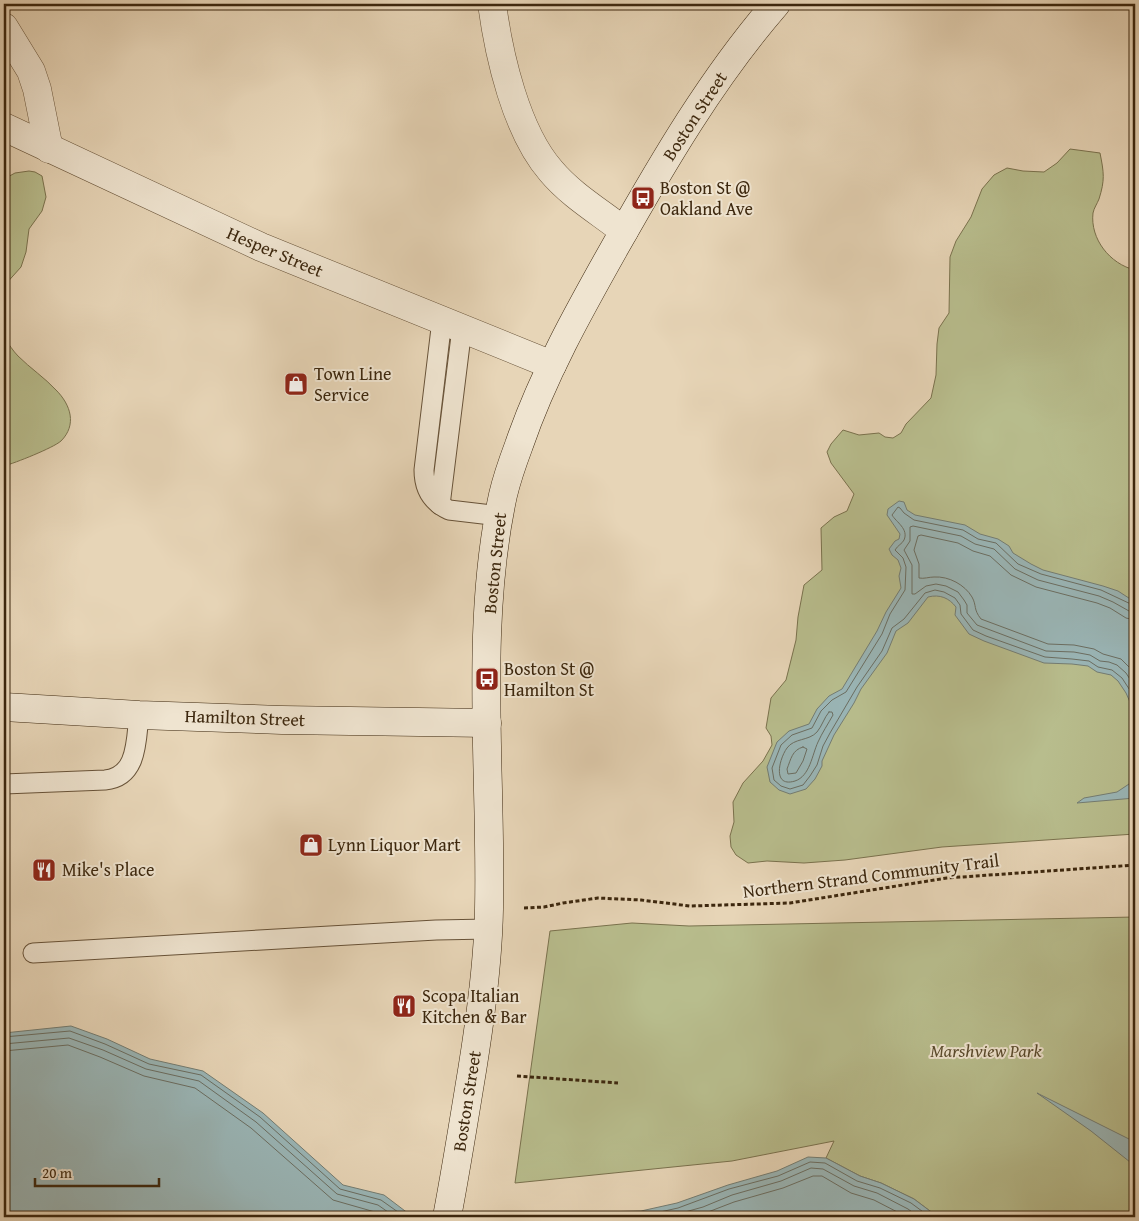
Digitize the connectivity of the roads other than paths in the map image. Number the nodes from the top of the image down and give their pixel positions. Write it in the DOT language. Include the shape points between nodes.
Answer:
graph roads {
  1 [pos="492,4"];
  2 [pos="776,4"];
  3 [pos="4,27"];
  4 [pos="4,126"];
  5 [pos="49,149"];
  6 [pos="624,231"];
  7 [pos="452,324"];
  8 [pos="552,365"];
  9 [pos="500,516"];
  10 [pos="4,707"];
  11 [pos="139,715"];
  12 [pos="487,723"];
  13 [pos="4,784"];
  14 [pos="489,918"];
  15 [pos="33,953"];
  16 [pos="450,1206"];
  1 -- 6 [label="main road" via="507,75 534,148 559,180"];
  2 -- 6 [label="main road, Boston Street" via="736,53 681,134"];
  3 -- 5 [label="main road" via="31,71"];
  4 -- 5 [label="main road, Hesper Street"];
  5 -- 7 [label="main road, Hesper Street" via="261,247"];
  6 -- 8 [label="main road, Boston Street"];
  7 -- 8 [label="main road, Hesper Street"];
  7 -- 9 [label="lane" via="424,470 425,484 440,504 456,512"];
  8 -- 9 [label="main road, Boston Street" via="526,424 504,492"];
  9 -- 12 [label="main road, Boston Street" via="491,578"];
  10 -- 11 [label="main road, Hamilton Street"];
  11 -- 12 [label="main road, Hamilton Street"];
  11 -- 13 [label="lane" via="133,759 127,770 117,777"];
  12 -- 14 [label="main road, Boston Street"];
  14 -- 15 [label="lane" via="436,930"];
  14 -- 16 [label="main road, Boston Street" via="480,1022"];
}
